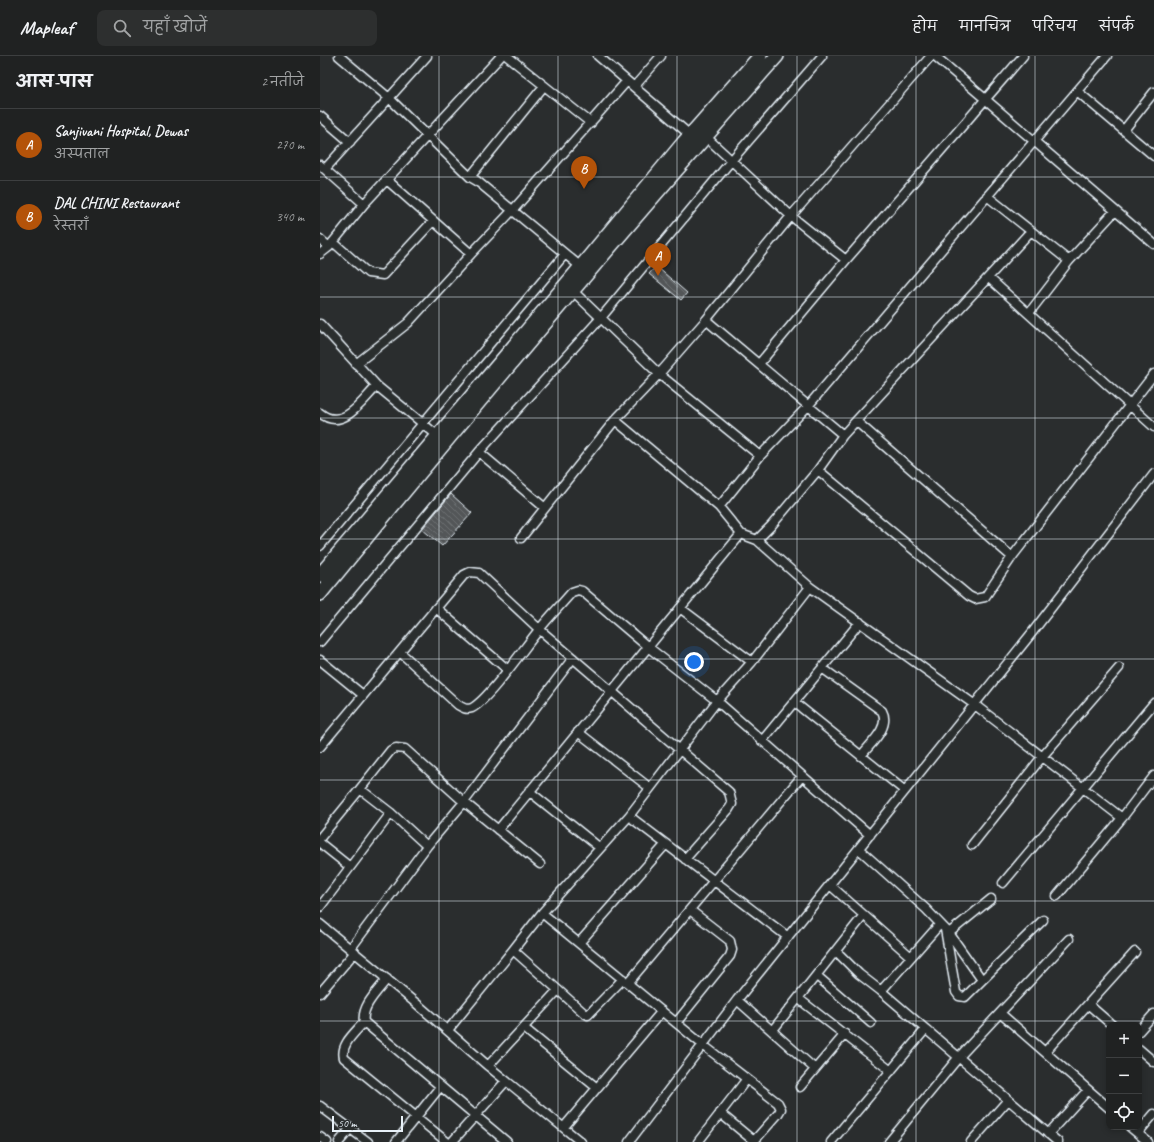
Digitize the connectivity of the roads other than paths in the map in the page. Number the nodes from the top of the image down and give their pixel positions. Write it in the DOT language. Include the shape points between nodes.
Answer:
graph roads {
  1 [pos="426,56"];
  2 [pos="501,56"];
  3 [pos="507,56"];
  4 [pos="598,56"];
  5 [pos="661,56"];
  6 [pos="760,56"];
  7 [pos="777,56"];
  8 [pos="822,56"];
  9 [pos="930,56"];
  10 [pos="935,56"];
  11 [pos="1023,56"];
  12 [pos="1107,56"];
  13 [pos="344,58"];
  14 [pos="631,84"];
  15 [pos="544,86"];
  16 [pos="1077,91"];
  17 [pos="1154,92"];
  18 [pos="390,98"];
  19 [pos="985,100"];
  20 [pos="320,116"];
  21 [pos="590,123"];
  22 [pos="1124,130"];
  23 [pos="690,135"];
  24 [pos="427,136"];
  25 [pos="705,136"];
  26 [pos="350,142"];
  27 [pos="1034,142"];
  28 [pos="1154,156"];
  29 [pos="731,161"];
  30 [pos="323,167"];
  31 [pos="470,177"];
  32 [pos="387,180"];
  33 [pos="987,196"];
  34 [pos="364,204"];
  35 [pos="513,210"];
  36 [pos="1115,211"];
  37 [pos="792,216"];
  38 [pos="433,221"];
  39 [pos="1030,232"];
  40 [pos="320,239"];
  41 [pos="331,244"];
  42 [pos="1154,244"];
  43 [pos="320,254"];
  44 [pos="471,254"];
  45 [pos="565,254"];
  46 [pos="846,260"];
  47 [pos="1070,261"];
  48 [pos="581,267"];
  49 [pos="989,278"];
  50 [pos="574,292"];
  51 [pos="1028,314"];
  52 [pos="600,319"];
  53 [pos="706,320"];
  54 [pos="320,324"];
  55 [pos="356,364"];
  56 [pos="758,364"];
  57 [pos="659,374"];
  58 [pos="1154,374"];
  59 [pos="377,386"];
  60 [pos="808,406"];
  61 [pos="1129,406"];
  62 [pos="320,413"];
  63 [pos="615,420"];
  64 [pos="856,421"];
  65 [pos="422,423"];
  66 [pos="1154,427"];
  67 [pos="843,435"];
  68 [pos="438,436"];
  69 [pos="479,452"];
  70 [pos="760,456"];
  71 [pos="818,470"];
  72 [pos="1154,474"];
  73 [pos="719,506"];
  74 [pos="545,508"];
  75 [pos="741,534"];
  76 [pos="521,538"];
  77 [pos="757,540"];
  78 [pos="320,546"];
  79 [pos="1012,557"];
  80 [pos="320,575"];
  81 [pos="810,587"];
  82 [pos="320,594"];
  83 [pos="436,608"];
  84 [pos="680,608"];
  85 [pos="860,622"];
  86 [pos="539,629"];
  87 [pos="320,642"];
  88 [pos="648,647"];
  89 [pos="400,652"];
  90 [pos="573,658"];
  91 [pos="320,660"];
  92 [pos="752,662"];
  93 [pos="822,668"];
  94 [pos="1119,668"];
  95 [pos="508,670"];
  96 [pos="612,691"];
  97 [pos="363,695"];
  98 [pos="717,701"];
  99 [pos="794,702"];
  100 [pos="1154,703"];
  101 [pos="975,705"];
  102 [pos="578,732"];
  103 [pos="762,741"];
  104 [pos="320,747"];
  105 [pos="680,748"];
  106 [pos="861,756"];
  107 [pos="1042,757"];
  108 [pos="802,776"];
  109 [pos="1154,776"];
  110 [pos="650,788"];
  111 [pos="360,789"];
  112 [pos="1083,789"];
  113 [pos="905,791"];
  114 [pos="529,792"];
  115 [pos="464,802"];
  116 [pos="391,813"];
  117 [pos="629,816"];
  118 [pos="1122,818"];
  119 [pos="498,830"];
  120 [pos="870,835"];
  121 [pos="320,838"];
  122 [pos="320,843"];
  123 [pos="666,844"];
  124 [pos="972,845"];
  125 [pos="427,846"];
  126 [pos="600,848"];
  127 [pos="859,849"];
  128 [pos="685,859"];
  129 [pos="540,864"];
  130 [pos="350,868"];
  131 [pos="714,882"];
  132 [pos="1004,883"];
  133 [pos="830,885"];
  134 [pos="1057,896"];
  135 [pos="991,899"];
  136 [pos="320,907"];
  137 [pos="690,910"];
  138 [pos="542,913"];
  139 [pos="864,915"];
  140 [pos="1043,920"];
  141 [pos="320,924"];
  142 [pos="945,929"];
  143 [pos="788,937"];
  144 [pos="1069,939"];
  145 [pos="580,944"];
  146 [pos="353,950"];
  147 [pos="513,950"];
  148 [pos="836,951"];
  149 [pos="1135,952"];
  150 [pos="911,957"];
  151 [pos="817,976"];
  152 [pos="387,979"];
  153 [pos="982,980"];
  154 [pos="625,981"];
  155 [pos="558,990"];
  156 [pos="321,991"];
  157 [pos="881,991"];
  158 [pos="799,998"];
  159 [pos="737,1000"];
  160 [pos="1089,1005"];
  161 [pos="662,1011"];
  162 [pos="1000,1013"];
  163 [pos="1154,1014"];
  164 [pos="364,1022"];
  165 [pos="1109,1022"];
  166 [pos="676,1023"];
  167 [pos="871,1023"];
  168 [pos="524,1028"];
  169 [pos="1142,1028"];
  170 [pos="448,1030"];
  171 [pos="925,1030"];
  172 [pos="772,1031"];
  173 [pos="845,1034"];
  174 [pos="703,1045"];
  175 [pos="1045,1052"];
  176 [pos="1142,1052"];
  177 [pos="958,1058"];
  178 [pos="1154,1062"];
  179 [pos="488,1066"];
  180 [pos="815,1069"];
  181 [pos="891,1071"];
  182 [pos="746,1080"];
  183 [pos="506,1081"];
  184 [pos="440,1087"];
  185 [pos="800,1087"];
  186 [pos="597,1088"];
  187 [pos="1088,1090"];
  188 [pos="1008,1100"];
  189 [pos="1106,1105"];
  190 [pos="320,1106"];
  191 [pos="720,1113"];
  192 [pos="1154,1114"];
  193 [pos="475,1115"];
  194 [pos="415,1116"];
  195 [pos="564,1127"];
  196 [pos="351,1128"];
  197 [pos="1134,1130"];
  198 [pos="1138,1133"];
  199 [pos="1048,1134"];
  200 [pos="320,1137"];
  201 [pos="973,1141"];
  202 [pos="327,1142"];
  203 [pos="339,1142"];
  204 [pos="368,1142"];
  205 [pos="396,1142"];
  206 [pos="447,1142"];
  207 [pos="452,1142"];
  208 [pos="507,1142"];
  209 [pos="582,1142"];
  210 [pos="629,1142"];
  211 [pos="698,1142"];
  212 [pos="755,1142"];
  213 [pos="831,1142"];
  214 [pos="889,1142"];
  215 [pos="1058,1142"];
  216 [pos="1148,1142"];
  1 -- 18 [label="street"];
  2 -- 24 [label="street"];
  3 -- 15 [label="street"];
  4 -- 14 [label="street"];
  5 -- 14 [label="street"];
  6 -- 23 [label="main road"];
  7 -- 25 [label="main road"];
  8 -- 29 [label="street"];
  9 -- 37 [label="street"];
  10 -- 19 [label="street"];
  11 -- 19 [label="street"];
  12 -- 16 [label="street"];
  13 -- 18 [label="street"];
  14 -- 21 [label="street"];
  14 -- 23 [label="street"];
  15 -- 21 [label="street"];
  15 -- 31 [label="street"];
  16 -- 22 [label="street"];
  16 -- 27 [label="street"];
  17 -- 22 [label="street"];
  18 -- 24 [label="street"];
  18 -- 26 [label="street"];
  19 -- 27 [label="street"];
  19 -- 46 [label="street"];
  20 -- 26 [label="street"];
  21 -- 35 [label="street"];
  22 -- 28 [label="street"];
  23 -- 48 [label="main road"];
  24 -- 31 [label="street"];
  24 -- 32 [label="street"];
  25 -- 29 [label="street"];
  25 -- 50 [label="main road"];
  26 -- 30 [label="street"];
  27 -- 33 [label="street"];
  27 -- 36 [label="street"];
  29 -- 37 [label="street"];
  29 -- 52 [label="street"];
  30 -- 34 [label="street"];
  31 -- 35 [label="street"];
  32 -- 34 [label="street"];
  32 -- 38 [label="street"];
  33 -- 39 [label="street"];
  33 -- 60 [label="street"];
  34 -- 41 [label="street"];
  35 -- 44 [label="street"];
  35 -- 45 [label="street"];
  36 -- 42 [label="street"];
  36 -- 47 [label="street"];
  37 -- 46 [label="street"];
  37 -- 53 [label="street"];
  38 -- 41 [label="street" via="383,275 368,273"];
  38 -- 44 [label="street"];
  39 -- 47 [label="street"];
  39 -- 49 [label="street"];
  40 -- 41 [label="street"];
  41 -- 43 [label="street"];
  44 -- 55 [label="street" via="408,323"];
  45 -- 48 [label="street"];
  45 -- 65 [label="street"];
  46 -- 56 [label="street"];
  47 -- 51 [label="street"];
  48 -- 68 [label="main road"];
  49 -- 51 [label="street"];
  49 -- 64 [label="street"];
  50 -- 52 [label="street"];
  50 -- 82 [label="main road"];
  51 -- 61 [label="street"];
  52 -- 57 [label="street"];
  52 -- 69 [label="street"];
  53 -- 56 [label="street"];
  53 -- 57 [label="street"];
  54 -- 55 [label="street"];
  55 -- 59 [label="street"];
  56 -- 60 [label="street"];
  57 -- 63 [label="street"];
  57 -- 70 [label="street"];
  58 -- 61 [label="street"];
  59 -- 62 [label="street" via="347,416 332,419"];
  59 -- 65 [label="street"];
  60 -- 67 [label="street"];
  60 -- 70 [label="street"];
  61 -- 66 [label="street"];
  61 -- 79 [label="street"];
  63 -- 73 [label="street"];
  63 -- 74 [label="street"];
  64 -- 67 [label="street"];
  64 -- 79 [label="street"];
  65 -- 68 [label="street"];
  65 -- 78 [label="street"];
  67 -- 71 [label="street"];
  68 -- 80 [label="main road"];
  69 -- 74 [label="street"];
  69 -- 87 [label="street"];
  70 -- 73 [label="street"];
  71 -- 77 [label="street"];
  71 -- 79 [label="street" via="969,596 976,599 984,598"];
  72 -- 101 [label="street"];
  73 -- 75 [label="street"];
  74 -- 76 [label="street"];
  75 -- 77 [label="street"];
  75 -- 84 [label="street"];
  77 -- 81 [label="street"];
  81 -- 85 [label="street"];
  81 -- 92 [label="street"];
  83 -- 86 [label="street" via="464,575 470,572 479,573"];
  83 -- 89 [label="street"];
  83 -- 95 [label="street"];
  84 -- 88 [label="street"];
  84 -- 92 [label="street"];
  85 -- 93 [label="street"];
  85 -- 101 [label="street"];
  86 -- 88 [label="street" via="572,592 578,590"];
  86 -- 90 [label="street"];
  86 -- 95 [label="street"];
  88 -- 96 [label="street"];
  88 -- 98 [label="street"];
  89 -- 95 [label="street" via="465,709 479,702"];
  89 -- 97 [label="street"];
  90 -- 96 [label="street"];
  90 -- 115 [label="street"];
  91 -- 97 [label="street"];
  92 -- 98 [label="street"];
  93 -- 99 [label="street"];
  93 -- 106 [label="street" via="884,715 883,727"];
  94 -- 107 [label="street"];
  96 -- 102 [label="street"];
  96 -- 105 [label="street"];
  97 -- 104 [label="street"];
  98 -- 103 [label="street"];
  98 -- 105 [label="street"];
  99 -- 103 [label="street"];
  99 -- 106 [label="street"];
  100 -- 112 [label="street"];
  101 -- 107 [label="street"];
  101 -- 113 [label="street"];
  102 -- 110 [label="street"];
  102 -- 114 [label="street"];
  103 -- 108 [label="street"];
  105 -- 110 [label="street"];
  105 -- 128 [label="street" via="732,797 729,809"];
  106 -- 113 [label="street"];
  107 -- 112 [label="street"];
  107 -- 124 [label="street"];
  108 -- 120 [label="street"];
  108 -- 131 [label="street"];
  109 -- 118 [label="street"];
  110 -- 117 [label="street"];
  111 -- 115 [label="street" via="391,750 405,749"];
  111 -- 116 [label="street"];
  111 -- 121 [label="street"];
  112 -- 118 [label="street"];
  112 -- 132 [label="street"];
  113 -- 120 [label="street"];
  114 -- 119 [label="street"];
  114 -- 126 [label="street"];
  115 -- 119 [label="street"];
  115 -- 125 [label="street"];
  116 -- 125 [label="street"];
  116 -- 130 [label="street"];
  117 -- 123 [label="street"];
  117 -- 126 [label="street"];
  118 -- 134 [label="street"];
  119 -- 129 [label="street"];
  120 -- 127 [label="street"];
  122 -- 130 [label="street"];
  123 -- 128 [label="street"];
  123 -- 145 [label="street"];
  125 -- 146 [label="street"];
  126 -- 138 [label="street"];
  127 -- 133 [label="street"];
  127 -- 142 [label="street"];
  128 -- 131 [label="street"];
  130 -- 136 [label="street"];
  131 -- 137 [label="street"];
  131 -- 143 [label="street"];
  133 -- 139 [label="street"];
  133 -- 143 [label="street"];
  135 -- 142 [label="street"];
  137 -- 154 [label="street"];
  137 -- 166 [label="street" via="730,941 732,950 730,956"];
  138 -- 145 [label="street"];
  138 -- 147 [label="street"];
  139 -- 148 [label="street"];
  139 -- 150 [label="street"];
  140 -- 153 [label="street"];
  141 -- 146 [label="street"];
  142 -- 150 [label="street"];
  142 -- 153 [label="street"];
  142 -- 153 [label="street" via="956,992 965,997"];
  143 -- 159 [label="street"];
  144 -- 162 [label="street"];
  145 -- 154 [label="street"];
  146 -- 152 [label="street"];
  146 -- 156 [label="street"];
  147 -- 155 [label="street"];
  147 -- 170 [label="street"];
  148 -- 151 [label="street"];
  148 -- 157 [label="street"];
  149 -- 160 [label="street"];
  150 -- 157 [label="street"];
  151 -- 158 [label="street"];
  151 -- 167 [label="street"];
  152 -- 164 [label="street" via="365,1009"];
  152 -- 170 [label="street"];
  154 -- 155 [label="street" via="588,1015"];
  154 -- 161 [label="street"];
  155 -- 168 [label="street"];
  157 -- 171 [label="street"];
  158 -- 172 [label="street"];
  158 -- 173 [label="street"];
  159 -- 172 [label="street"];
  159 -- 174 [label="street"];
  160 -- 165 [label="street"];
  160 -- 175 [label="street"];
  161 -- 166 [label="street"];
  161 -- 186 [label="street"];
  162 -- 175 [label="street"];
  162 -- 177 [label="street"];
  163 -- 169 [label="street"];
  164 -- 184 [label="street"];
  164 -- 194 [label="street" via="344,1046 344,1058"];
  166 -- 174 [label="street"];
  168 -- 179 [label="street"];
  168 -- 186 [label="street"];
  170 -- 179 [label="street"];
  171 -- 177 [label="street"];
  171 -- 181 [label="street"];
  172 -- 180 [label="street"];
  173 -- 180 [label="street"];
  173 -- 181 [label="street"];
  174 -- 182 [label="street"];
  174 -- 210 [label="street"];
  175 -- 187 [label="street"];
  176 -- 178 [label="street"];
  177 -- 188 [label="street"];
  177 -- 214 [label="street"];
  179 -- 183 [label="street"];
  180 -- 185 [label="street"];
  181 -- 213 [label="street"];
  182 -- 191 [label="street"];
  182 -- 212 [label="street" via="781,1109"];
  183 -- 193 [label="street"];
  183 -- 195 [label="street"];
  184 -- 193 [label="street"];
  184 -- 194 [label="street"];
  186 -- 195 [label="street"];
  187 -- 189 [label="street"];
  187 -- 199 [label="street"];
  188 -- 199 [label="street"];
  188 -- 201 [label="street"];
  190 -- 196 [label="street"];
  191 -- 211 [label="street"];
  191 -- 212 [label="street"];
  192 -- 198 [label="street"];
  193 -- 207 [label="street"];
  193 -- 208 [label="street"];
  194 -- 205 [label="street"];
  194 -- 206 [label="street"];
  195 -- 209 [label="street"];
  196 -- 203 [label="street"];
  196 -- 204 [label="street"];
  197 -- 198 [label="street"];
  198 -- 216 [label="street"];
  199 -- 215 [label="street"];
  200 -- 202 [label="street"];
}
